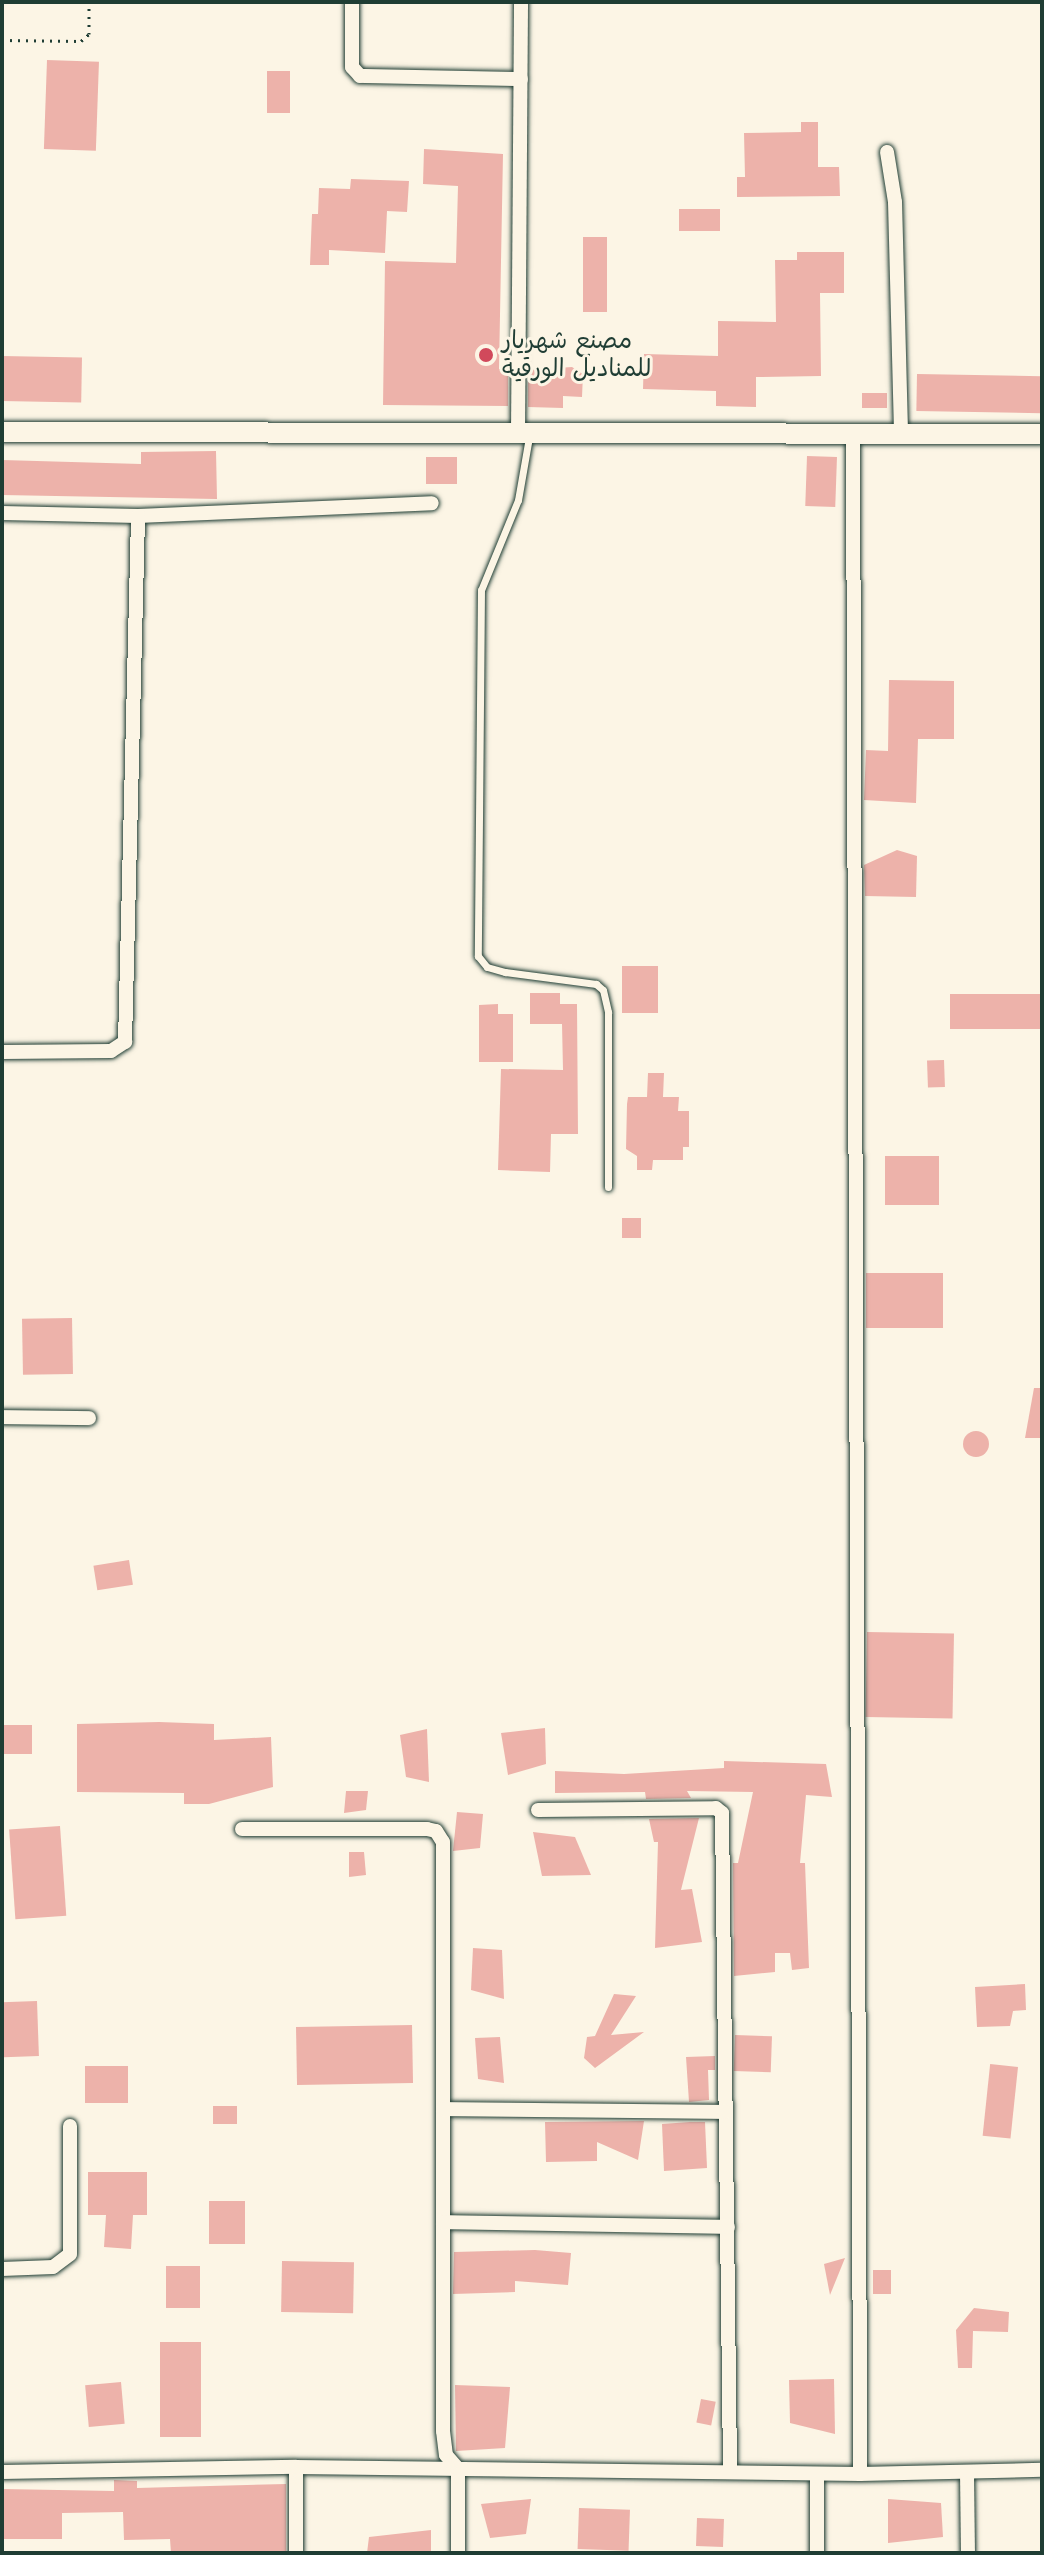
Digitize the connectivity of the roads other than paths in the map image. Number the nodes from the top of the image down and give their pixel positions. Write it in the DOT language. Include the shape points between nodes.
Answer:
graph roads {
  1 [pos="352,2"];
  2 [pos="521,2"];
  3 [pos="521,79"];
  4 [pos="887,152"];
  5 [pos="2,432"];
  6 [pos="853,434"];
  7 [pos="901,434"];
  8 [pos="1042,434"];
  9 [pos="524,435"];
  10 [pos="432,503"];
  11 [pos="2,513"];
  12 [pos="138,516"];
  13 [pos="2,1052"];
  14 [pos="608,1187"];
  15 [pos="2,1417"];
  16 [pos="89,1418"];
  17 [pos="538,1810"];
  18 [pos="242,1829"];
  19 [pos="443,2109"];
  20 [pos="725,2112"];
  21 [pos="70,2126"];
  22 [pos="443,2222"];
  23 [pos="728,2227"];
  24 [pos="2,2269"];
  25 [pos="296,2467"];
  26 [pos="458,2469"];
  27 [pos="730,2470"];
  28 [pos="1042,2470"];
  29 [pos="2,2472"];
  30 [pos="967,2473"];
  31 [pos="817,2474"];
  32 [pos="860,2474"];
  33 [pos="296,2553"];
  34 [pos="458,2553"];
  35 [pos="817,2553"];
  36 [pos="968,2553"];
  1 -- 3 [label="street" via="352,67 360,76"];
  2 -- 3 [label="street"];
  3 -- 9 [label="street"];
  4 -- 7 [label="street" via="895,202"];
  5 -- 9 [label="main road"];
  6 -- 7 [label="main road"];
  6 -- 9 [label="main road"];
  6 -- 32 [label="street"];
  7 -- 8 [label="main road"];
  9 -- 14 [label="lane" via="523,483 481,590 478,956 487,967 505,972 596,984 603,990 608,1012"];
  10 -- 12 [label="street"];
  11 -- 12 [label="street"];
  12 -- 13 [label="street" via="127,1034 111,1051"];
  15 -- 16 [label="street"];
  17 -- 20 [label="street" via="716,1808 722,1813"];
  18 -- 19 [label="street" via="427,1829 440,1836"];
  19 -- 20 [label="street"];
  19 -- 22 [label="street"];
  20 -- 23 [label="street"];
  21 -- 24 [label="street" via="70,2254 53,2267"];
  22 -- 23 [label="street"];
  22 -- 26 [label="street" via="444,2447"];
  23 -- 27 [label="street"];
  25 -- 26 [label="street"];
  25 -- 29 [label="street"];
  25 -- 33 [label="street"];
  26 -- 27 [label="street"];
  26 -- 34 [label="street"];
  27 -- 31 [label="street"];
  28 -- 30 [label="street"];
  30 -- 32 [label="street"];
  30 -- 36 [label="street"];
  31 -- 32 [label="street"];
  31 -- 35 [label="street"];
}
